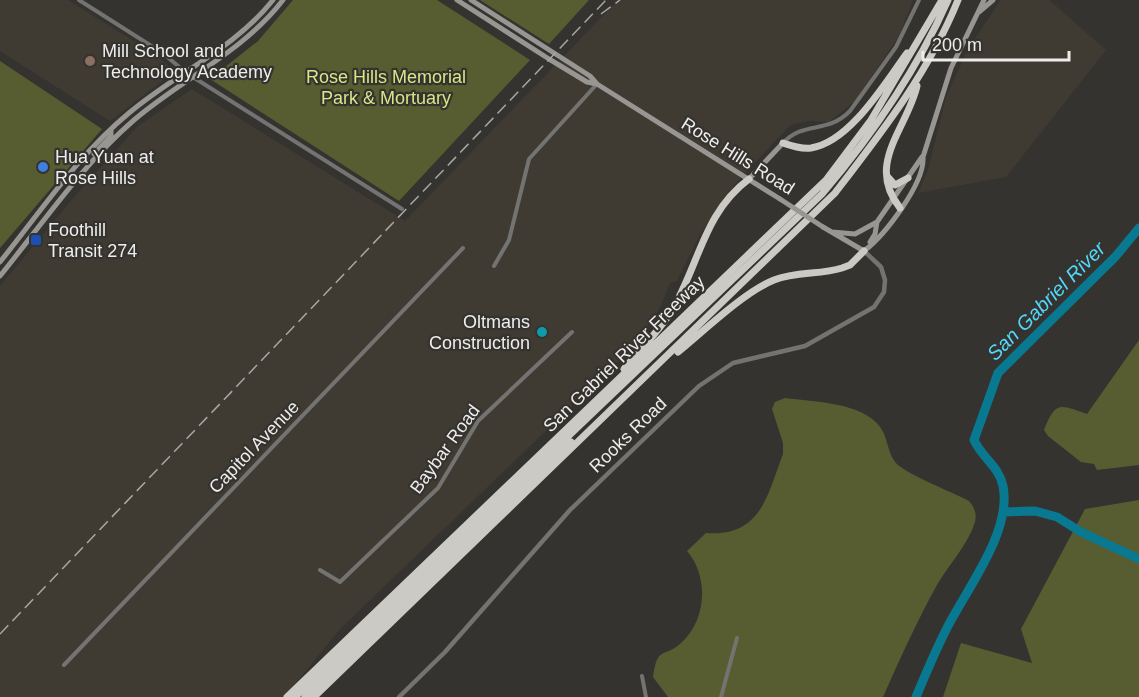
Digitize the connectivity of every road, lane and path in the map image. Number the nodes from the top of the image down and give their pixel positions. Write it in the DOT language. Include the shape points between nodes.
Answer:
graph roads {
  1 [pos="79,0"];
  2 [pos="281,0"];
  3 [pos="457,0"];
  4 [pos="471,0"];
  5 [pos="919,0"];
  6 [pos="942,0"];
  7 [pos="950,0"];
  8 [pos="958,0"];
  9 [pos="984,0"];
  10 [pos="993,0"];
  11 [pos="270,1"];
  12 [pos="938,10"];
  13 [pos="979,12"];
  14 [pos="185,72"];
  15 [pos="193,77"];
  16 [pos="918,79"];
  17 [pos="597,84"];
  18 [pos="890,122"];
  19 [pos="111,129"];
  20 [pos="783,143"];
  21 [pos="922,157"];
  22 [pos="88,166"];
  23 [pos="887,176"];
  24 [pos="908,178"];
  25 [pos="749,179"];
  26 [pos="894,200"];
  27 [pos="900,208"];
  28 [pos="402,209"];
  29 [pos="877,222"];
  30 [pos="832,232"];
  31 [pos="464,248"];
  32 [pos="864,251"];
  33 [pos="0,262"];
  34 [pos="494,266"];
  35 [pos="0,276"];
  36 [pos="707,318"];
  37 [pos="572,332"];
  38 [pos="646,378"];
  39 [pos="593,404"];
  40 [pos="320,570"];
  41 [pos="737,638"];
  42 [pos="64,664"];
  43 [pos="642,676"];
  44 [pos="287,697"];
  45 [pos="295,697"];
  46 [pos="304,697"];
  47 [pos="314,697"];
  48 [pos="399,697"];
  49 [pos="646,697"];
  50 [pos="721,697"];
  1 -- 14 [label="street" via="164,54"];
  2 -- 15 [label="main road" via="231,52"];
  3 -- 17 [label="main road, Rose Hills Road" via="587,82"];
  4 -- 17 [label="main road, Rose Hills Road" via="582,70"];
  5 -- 20 [label="street" via="896,47 850,111 824,128 796,131"];
  6 -- 12 [label="highway, San Gabriel River Freeway"];
  7 -- 18 [label="highway" via="932,42 891,110"];
  7 -- 45 [label="highway" via="905,84 876,128 822,194"];
  8 -- 16 [label="highway, San Gabriel River Freeway"];
  9 -- 13 [label="main road"];
  10 -- 13 [label="main road"];
  11 -- 14 [label="main road" via="226,46"];
  12 -- 20 [label="highway" via="857,119 840,134 813,148"];
  12 -- 39 [label="highway, San Gabriel River Freeway" via="871,120 826,180"];
  13 -- 21 [label="main road" via="951,68"];
  14 -- 15 [label="street"];
  14 -- 19 [label="main road"];
  15 -- 22 [label="main road" via="136,118"];
  15 -- 28 [label="street"];
  16 -- 18 [label="highway, San Gabriel River Freeway"];
  16 -- 23 [label="highway" via="914,100 889,150"];
  17 -- 25 [label="main road, Rose Hills Road"];
  17 -- 34 [label="street" via="529,159 509,240"];
  18 -- 36 [label="highway, San Gabriel River Freeway" via="835,192"];
  19 -- 22 [label="main road" via="111,136"];
  19 -- 33 [label="main road"];
  20 -- 25 [label="main road"];
  21 -- 24 [label="main road"];
  21 -- 27 [label="main road" via="917,182"];
  22 -- 35 [label="main road"];
  23 -- 24 [label="highway" via="895,185"];
  23 -- 26 [label="highway"];
  24 -- 26 [label="main road"];
  25 -- 30 [label="main road, Rose Hills Road, bridge"];
  25 -- 39 [label="highway" via="712,219 670,313"];
  26 -- 27 [label="highway"];
  26 -- 29 [label="main road"];
  27 -- 32 [label="main road"];
  29 -- 30 [label="main road" via="855,234"];
  29 -- 32 [label="main road" via="875,234"];
  30 -- 32 [label="main road, Rose Hills Road"];
  31 -- 42 [label="street, Capitol Avenue"];
  32 -- 38 [label="highway" via="842,268 772,280"];
  32 -- 48 [label="street, Rooks Road" via="881,267 885,280 884,292 874,307 805,346 733,363 699,386 570,510 445,652"];
  36 -- 38 [label="highway, San Gabriel River Freeway"];
  36 -- 46 [label="highway" via="694,323"];
  37 -- 40 [label="street, Baybar Road" via="478,421 438,488 340,582"];
  38 -- 47 [label="highway, San Gabriel River Freeway"];
  39 -- 44 [label="highway, San Gabriel River Freeway"];
  41 -- 50 [label="street"];
  43 -- 49 [label="street"];
}
